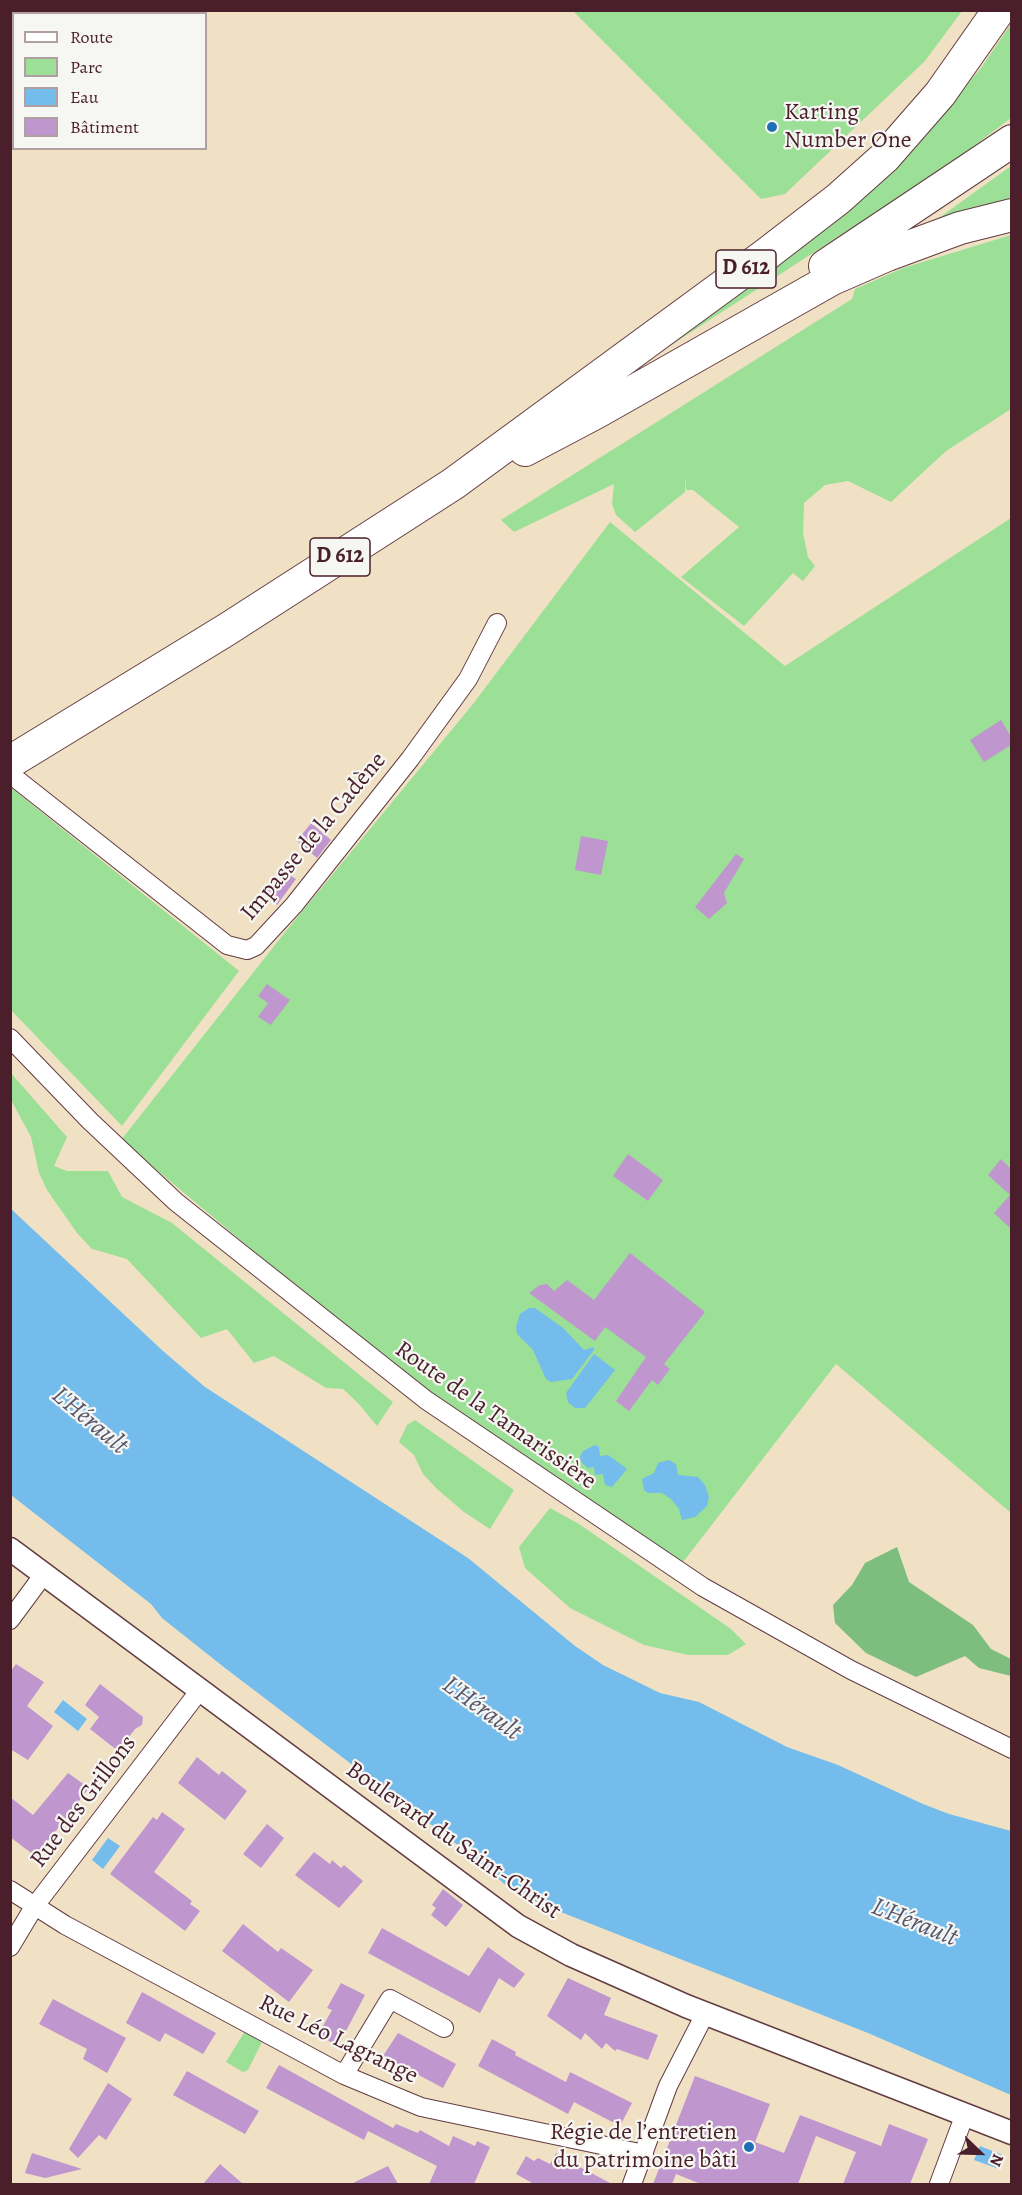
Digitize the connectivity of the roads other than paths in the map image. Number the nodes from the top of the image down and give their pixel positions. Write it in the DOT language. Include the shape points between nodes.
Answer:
graph roads {
  1 [pos="999,10"];
  2 [pos="1011,141"];
  3 [pos="1011,215"];
  4 [pos="597,412"];
  5 [pos="453,484"];
  6 [pos="497,623"];
  7 [pos="10,762"];
  8 [pos="10,774"];
  9 [pos="10,1038"];
  10 [pos="10,1549"];
  11 [pos="44,1574"];
  12 [pos="10,1620"];
  13 [pos="200,1690"];
  14 [pos="1011,1749"];
  15 [pos="10,1890"];
  16 [pos="34,1907"];
  17 [pos="10,1947"];
  18 [pos="706,2012"];
  19 [pos="444,2028"];
  20 [pos="344,2075"];
  21 [pos="965,2114"];
  22 [pos="1011,2133"];
  23 [pos="644,2154"];
  24 [pos="633,2184"];
  25 [pos="939,2184"];
  1 -- 5 [label="highway, D 612" via="940,94 885,157 838,199"];
  2 -- 4 [label="highway, D 612" via="884,228"];
  3 -- 4 [label="highway, D 612" via="960,228 832,279"];
  4 -- 5 [label="highway, D 612"];
  5 -- 7 [label="highway, D 612" via="226,630"];
  6 -- 8 [label="street, Impasse de la Cadène" via="468,679 410,759 294,905 256,946 247,950 227,945"];
  9 -- 14 [label="street, Route de la Tamarissière" via="176,1202 426,1400 657,1557 746,1612 851,1671"];
  10 -- 11 [label="street, Boulevard du Saint-Christ"];
  11 -- 12 [label="street"];
  11 -- 13 [label="street, Boulevard du Saint-Christ"];
  13 -- 16 [label="street, Rue des Grillons"];
  13 -- 18 [label="street, Boulevard du Saint-Christ" via="518,1926 601,1968"];
  15 -- 16 [label="street, Rue Léo Lagrange"];
  16 -- 17 [label="street, Rue des Grillons"];
  16 -- 20 [label="street, Rue Léo Lagrange"];
  18 -- 21 [label="street, Boulevard du Saint-Christ"];
  18 -- 23 [label="street" via="679,2061"];
  19 -- 20 [label="street" via="390,1999"];
  20 -- 23 [label="street, Rue Léo Lagrange" via="421,2106"];
  21 -- 22 [label="street, Boulevard du Saint-Christ"];
  21 -- 25 [label="street"];
  23 -- 24 [label="street"];
}
